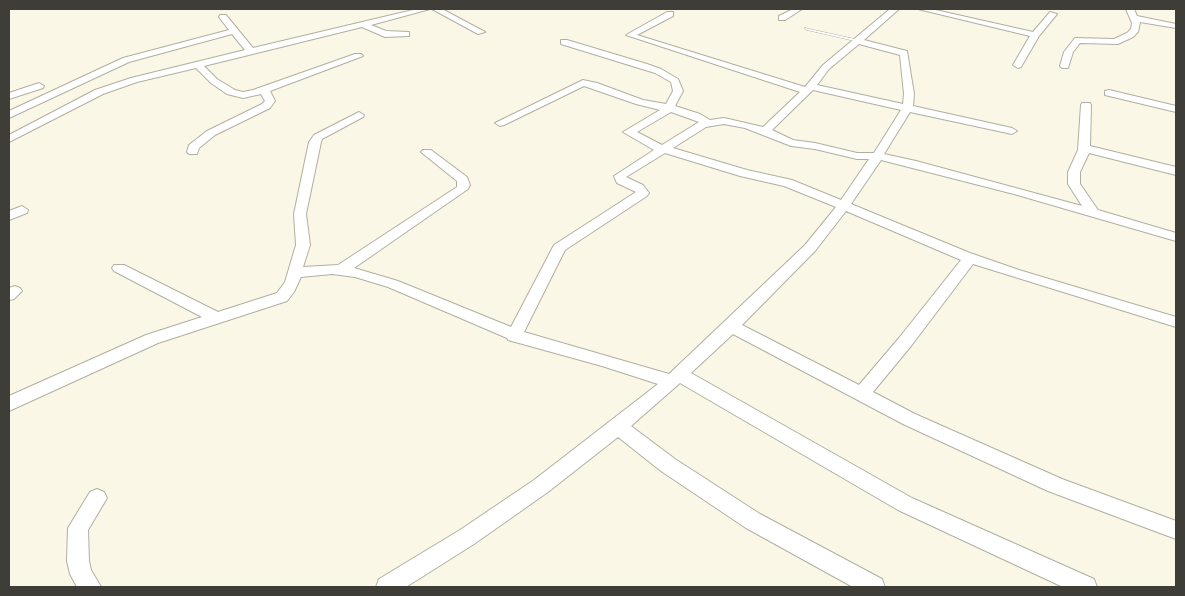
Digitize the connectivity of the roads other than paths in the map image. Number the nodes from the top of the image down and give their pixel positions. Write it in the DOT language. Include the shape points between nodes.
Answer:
graph roads {
  1 [pos="426,9"];
  2 [pos="436,9"];
  3 [pos="798,9"];
  4 [pos="895,9"];
  5 [pos="922,9"];
  6 [pos="1130,9"];
  7 [pos="670,14"];
  8 [pos="1053,14"];
  9 [pos="222,17"];
  10 [pos="782,18"];
  11 [pos="1134,18"];
  12 [pos="364,25"];
  13 [pos="1176,26"];
  14 [pos="807,29"];
  15 [pos="234,31"];
  16 [pos="481,32"];
  17 [pos="406,34"];
  18 [pos="1035,35"];
  19 [pos="859,41"];
  20 [pos="564,42"];
  21 [pos="250,51"];
  22 [pos="358,56"];
  23 [pos="198,64"];
  24 [pos="1018,65"];
  25 [pos="1065,66"];
  26 [pos="39,86"];
  27 [pos="809,89"];
  28 [pos="264,90"];
  29 [pos="1109,93"];
  30 [pos="9,96"];
  31 [pos="1086,105"];
  32 [pos="908,107"];
  33 [pos="669,108"];
  34 [pos="1176,110"];
  35 [pos="9,115"];
  36 [pos="359,115"];
  37 [pos="500,123"];
  38 [pos="708,123"];
  39 [pos="765,131"];
  40 [pos="1012,131"];
  41 [pos="9,139"];
  42 [pos="1084,148"];
  43 [pos="662,149"];
  44 [pos="193,152"];
  45 [pos="428,152"];
  46 [pos="878,156"];
  47 [pos="1176,171"];
  48 [pos="844,206"];
  49 [pos="22,210"];
  50 [pos="1093,212"];
  51 [pos="9,216"];
  52 [pos="1176,237"];
  53 [pos="970,258"];
  54 [pos="119,268"];
  55 [pos="342,269"];
  56 [pos="295,273"];
  57 [pos="217,318"];
  58 [pos="1176,322"];
  59 [pos="731,326"];
  60 [pos="514,336"];
  61 [pos="674,377"];
  62 [pos="860,395"];
  63 [pos="9,404"];
  64 [pos="617,426"];
  65 [pos="97,498"];
  66 [pos="1176,530"];
  67 [pos="90,587"];
  68 [pos="387,587"];
  69 [pos="874,587"];
  70 [pos="1086,587"];
  1 -- 12 [label="street"];
  2 -- 16 [label="street"];
  3 -- 10 [label="street"];
  4 -- 19 [label="street"];
  5 -- 18 [label="street"];
  6 -- 11 [label="street"];
  7 -- 27 [label="street" via="630,35"];
  8 -- 18 [label="street"];
  9 -- 15 [label="street"];
  11 -- 13 [label="street"];
  11 -- 25 [label="street" via="1135,30 1119,41 1078,40 1069,52"];
  12 -- 17 [label="street" via="385,34"];
  12 -- 21 [label="street"];
  14 -- 19 [label="lane"];
  15 -- 21 [label="street"];
  15 -- 35 [label="street" via="126,60"];
  18 -- 24 [label="street"];
  19 -- 27 [label="street" via="826,67"];
  19 -- 32 [label="street" via="904,52"];
  20 -- 33 [label="street" via="670,77 678,91"];
  21 -- 23 [label="street"];
  22 -- 28 [label="street"];
  23 -- 28 [label="street" via="214,81 236,94 248,95"];
  23 -- 41 [label="street" via="99,92"];
  26 -- 30 [label="street"];
  27 -- 32 [label="street"];
  27 -- 39 [label="street"];
  28 -- 44 [label="street" via="270,101 266,106 211,133 193,147"];
  29 -- 34 [label="street"];
  31 -- 42 [label="street"];
  32 -- 40 [label="street"];
  32 -- 46 [label="street"];
  33 -- 37 [label="street" via="631,100 594,85 583,84"];
  33 -- 38 [label="street"];
  33 -- 43 [label="street" via="629,132"];
  36 -- 56 [label="street" via="318,137 315,142 300,214 303,245"];
  38 -- 39 [label="street" via="731,122"];
  38 -- 43 [label="street"];
  39 -- 46 [label="street" via="791,143 856,156"];
  42 -- 47 [label="street"];
  42 -- 50 [label="street" via="1074,172 1074,184"];
  43 -- 48 [label="street" via="777,180"];
  43 -- 60 [label="street" via="620,176 621,180 643,193 559,248"];
  45 -- 55 [label="street" via="463,180 462,189"];
  46 -- 48 [label="street"];
  46 -- 50 [label="street"];
  48 -- 53 [label="street"];
  48 -- 59 [label="street" via="810,248"];
  49 -- 51 [label="street"];
  50 -- 52 [label="street"];
  53 -- 58 [label="street"];
  53 -- 62 [label="street"];
  54 -- 57 [label="street"];
  55 -- 56 [label="street"];
  55 -- 60 [label="street" via="393,284"];
  56 -- 57 [label="street" via="282,297"];
  57 -- 63 [label="street" via="152,339"];
  59 -- 61 [label="street"];
  59 -- 62 [label="street"];
  60 -- 61 [label="street"];
  61 -- 64 [label="street" via="654,398"];
  61 -- 70 [label="street" via="905,504"];
  62 -- 66 [label="street" via="1055,485"];
  64 -- 68 [label="street" via="541,486"];
  64 -- 69 [label="street" via="668,465 753,521"];
  65 -- 67 [label="street" via="78,528 78,561"];
}
